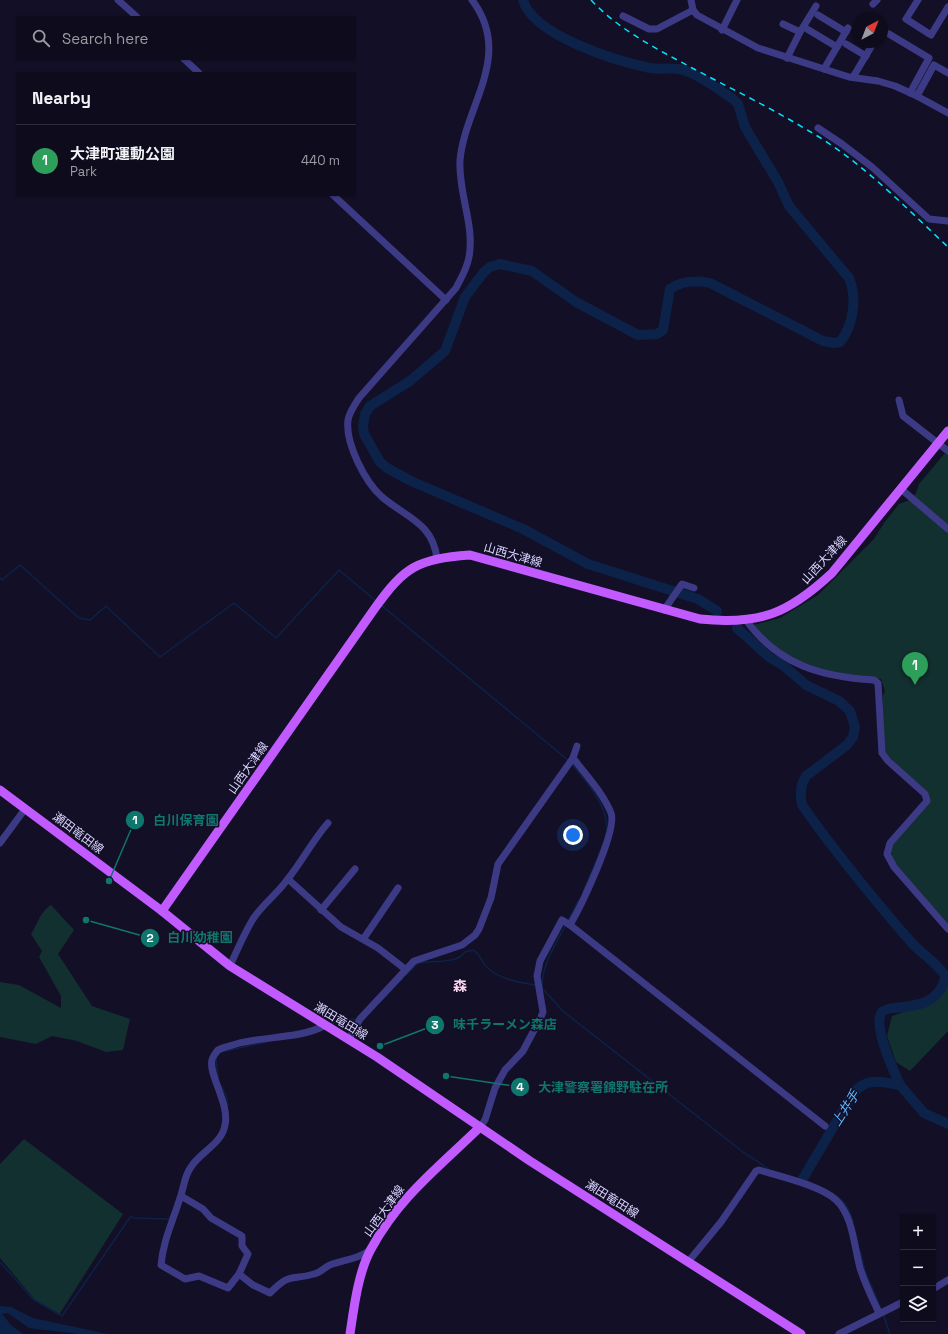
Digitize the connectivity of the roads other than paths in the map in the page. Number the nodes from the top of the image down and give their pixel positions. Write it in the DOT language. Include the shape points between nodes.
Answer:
graph roads {
  1 [pos="118,0"];
  2 [pos="472,0"];
  3 [pos="691,0"];
  4 [pos="738,0"];
  5 [pos="918,0"];
  6 [pos="816,6"];
  7 [pos="948,7"];
  8 [pos="693,10"];
  9 [pos="818,15"];
  10 [pos="136,16"];
  11 [pos="623,16"];
  12 [pos="783,24"];
  13 [pos="722,30"];
  14 [pos="803,31"];
  15 [pos="889,34"];
  16 [pos="846,44"];
  17 [pos="837,47"];
  18 [pos="871,48"];
  19 [pos="866,56"];
  20 [pos="788,58"];
  21 [pos="185,60"];
  22 [pos="824,69"];
  23 [pos="198,72"];
  24 [pos="948,73"];
  25 [pos="853,77"];
  26 [pos="913,94"];
  27 [pos="948,113"];
  28 [pos="818,128"];
  29 [pos="333,196"];
  30 [pos="948,221"];
  31 [pos="446,300"];
  32 [pos="899,400"];
  33 [pos="948,431"];
  34 [pos="939,443"];
  35 [pos="948,451"];
  36 [pos="901,489"];
  37 [pos="948,529"];
  38 [pos="437,559"];
  39 [pos="694,588"];
  40 [pos="664,610"];
  41 [pos="746,620"];
  42 [pos="577,746"];
  43 [pos="573,758"];
  44 [pos="0,790"];
  45 [pos="25,809"];
  46 [pos="328,823"];
  47 [pos="0,843"];
  48 [pos="355,868"];
  49 [pos="288,880"];
  50 [pos="398,888"];
  51 [pos="321,910"];
  52 [pos="162,911"];
  53 [pos="570,925"];
  54 [pos="948,928"];
  55 [pos="364,938"];
  56 [pos="230,966"];
  57 [pos="405,969"];
  58 [pos="324,1026"];
  59 [pos="349,1039"];
  60 [pos="825,1126"];
  61 [pos="480,1127"];
  62 [pos="181,1196"];
  63 [pos="371,1249"];
  64 [pos="688,1262"];
  65 [pos="239,1274"];
  66 [pos="948,1280"];
  67 [pos="936,1287"];
  68 [pos="900,1303"];
  69 [pos="882,1311"];
  70 [pos="350,1334"];
  71 [pos="801,1334"];
  72 [pos="839,1334"];
  1 -- 10 [label="street"];
  2 -- 31 [label="street" via="483,20 489,49 483,85 460,160 460,176 470,237 469,256 466,270"];
  3 -- 8 [label="street"];
  4 -- 13 [label="street"];
  5 -- 7 [label="street" via="906,19 931,35"];
  6 -- 14 [label="street"];
  8 -- 11 [label="street" via="657,30"];
  8 -- 13 [label="street"];
  9 -- 17 [label="street" via="847,30"];
  12 -- 14 [label="street"];
  13 -- 20 [label="street" via="758,48"];
  14 -- 17 [label="street"];
  14 -- 20 [label="street"];
  15 -- 26 [label="street" via="929,58"];
  16 -- 19 [label="street"];
  17 -- 22 [label="street"];
  18 -- 19 [label="street"];
  19 -- 25 [label="street"];
  20 -- 22 [label="street"];
  21 -- 23 [label="street"];
  22 -- 25 [label="street"];
  24 -- 26 [label="street" via="934,65"];
  25 -- 26 [label="street" via="878,81"];
  26 -- 27 [label="street"];
  28 -- 30 [label="street" via="872,167 929,219"];
  29 -- 31 [label="street"];
  31 -- 38 [label="street" via="359,398 348,419 353,454 374,488 382,497 425,529 432,539"];
  32 -- 34 [label="street" via="903,416"];
  33 -- 34 [label="main road, 山西大津線"];
  34 -- 35 [label="street"];
  34 -- 36 [label="main road, 山西大津線"];
  36 -- 37 [label="street"];
  36 -- 41 [label="main road, 山西大津線" via="832,573 809,594 792,606"];
  38 -- 40 [label="main road, 山西大津線" via="470,555"];
  38 -- 52 [label="main road, 山西大津線" via="408,570 374,608"];
  39 -- 40 [label="street" via="682,584"];
  40 -- 41 [label="main road, 山西大津線" via="700,619"];
  41 -- 54 [label="street" via="756,635 773,650 796,663 832,676 874,680 878,683 882,753 925,794 927,801 890,844 887,854 894,868"];
  42 -- 43 [label="street"];
  43 -- 53 [label="street" via="597,791 612,820 610,834 598,867"];
  43 -- 57 [label="street" via="498,864 491,898 479,929 462,945 414,961"];
  44 -- 45 [label="main road, 瀬田竜田線"];
  45 -- 47 [label="street"];
  45 -- 52 [label="main road, 瀬田竜田線"];
  46 -- 49 [label="street" via="315,838"];
  48 -- 51 [label="street"];
  49 -- 51 [label="street"];
  49 -- 56 [label="street" via="254,919"];
  50 -- 55 [label="street"];
  51 -- 55 [label="street" via="341,927"];
  52 -- 56 [label="main road, 瀬田竜田線"];
  53 -- 60 [label="street"];
  53 -- 61 [label="street" via="562,920 540,961 537,976 543,1012 523,1051 505,1070 495,1088 485,1120"];
  55 -- 57 [label="street"];
  56 -- 58 [label="main road, 瀬田竜田線"];
  57 -- 59 [label="street" via="360,1019"];
  58 -- 59 [label="main road, 瀬田竜田線"];
  58 -- 62 [label="street" via="313,1032 240,1043 218,1050 212,1060 212,1066 223,1099 225,1125 214,1145 187,1172"];
  59 -- 61 [label="main road, 瀬田竜田線"];
  61 -- 63 [label="main road, 山西大津線" via="407,1196"];
  61 -- 64 [label="main road, 瀬田竜田線"];
  62 -- 65 [label="street" via="242,1236 242,1246 248,1254"];
  62 -- 65 [label="street" via="167,1232 161,1265 185,1279 199,1276 228,1288"];
  63 -- 65 [label="street" via="330,1265 315,1274 290,1277 270,1293 253,1285"];
  63 -- 70 [label="main road, 山西大津線" via="354,1303"];
  64 -- 69 [label="street" via="759,1170 820,1189 835,1199 845,1211 866,1286"];
  64 -- 71 [label="main road, 瀬田竜田線"];
  66 -- 67 [label="street"];
  68 -- 69 [label="street"];
  69 -- 72 [label="street"];
}
